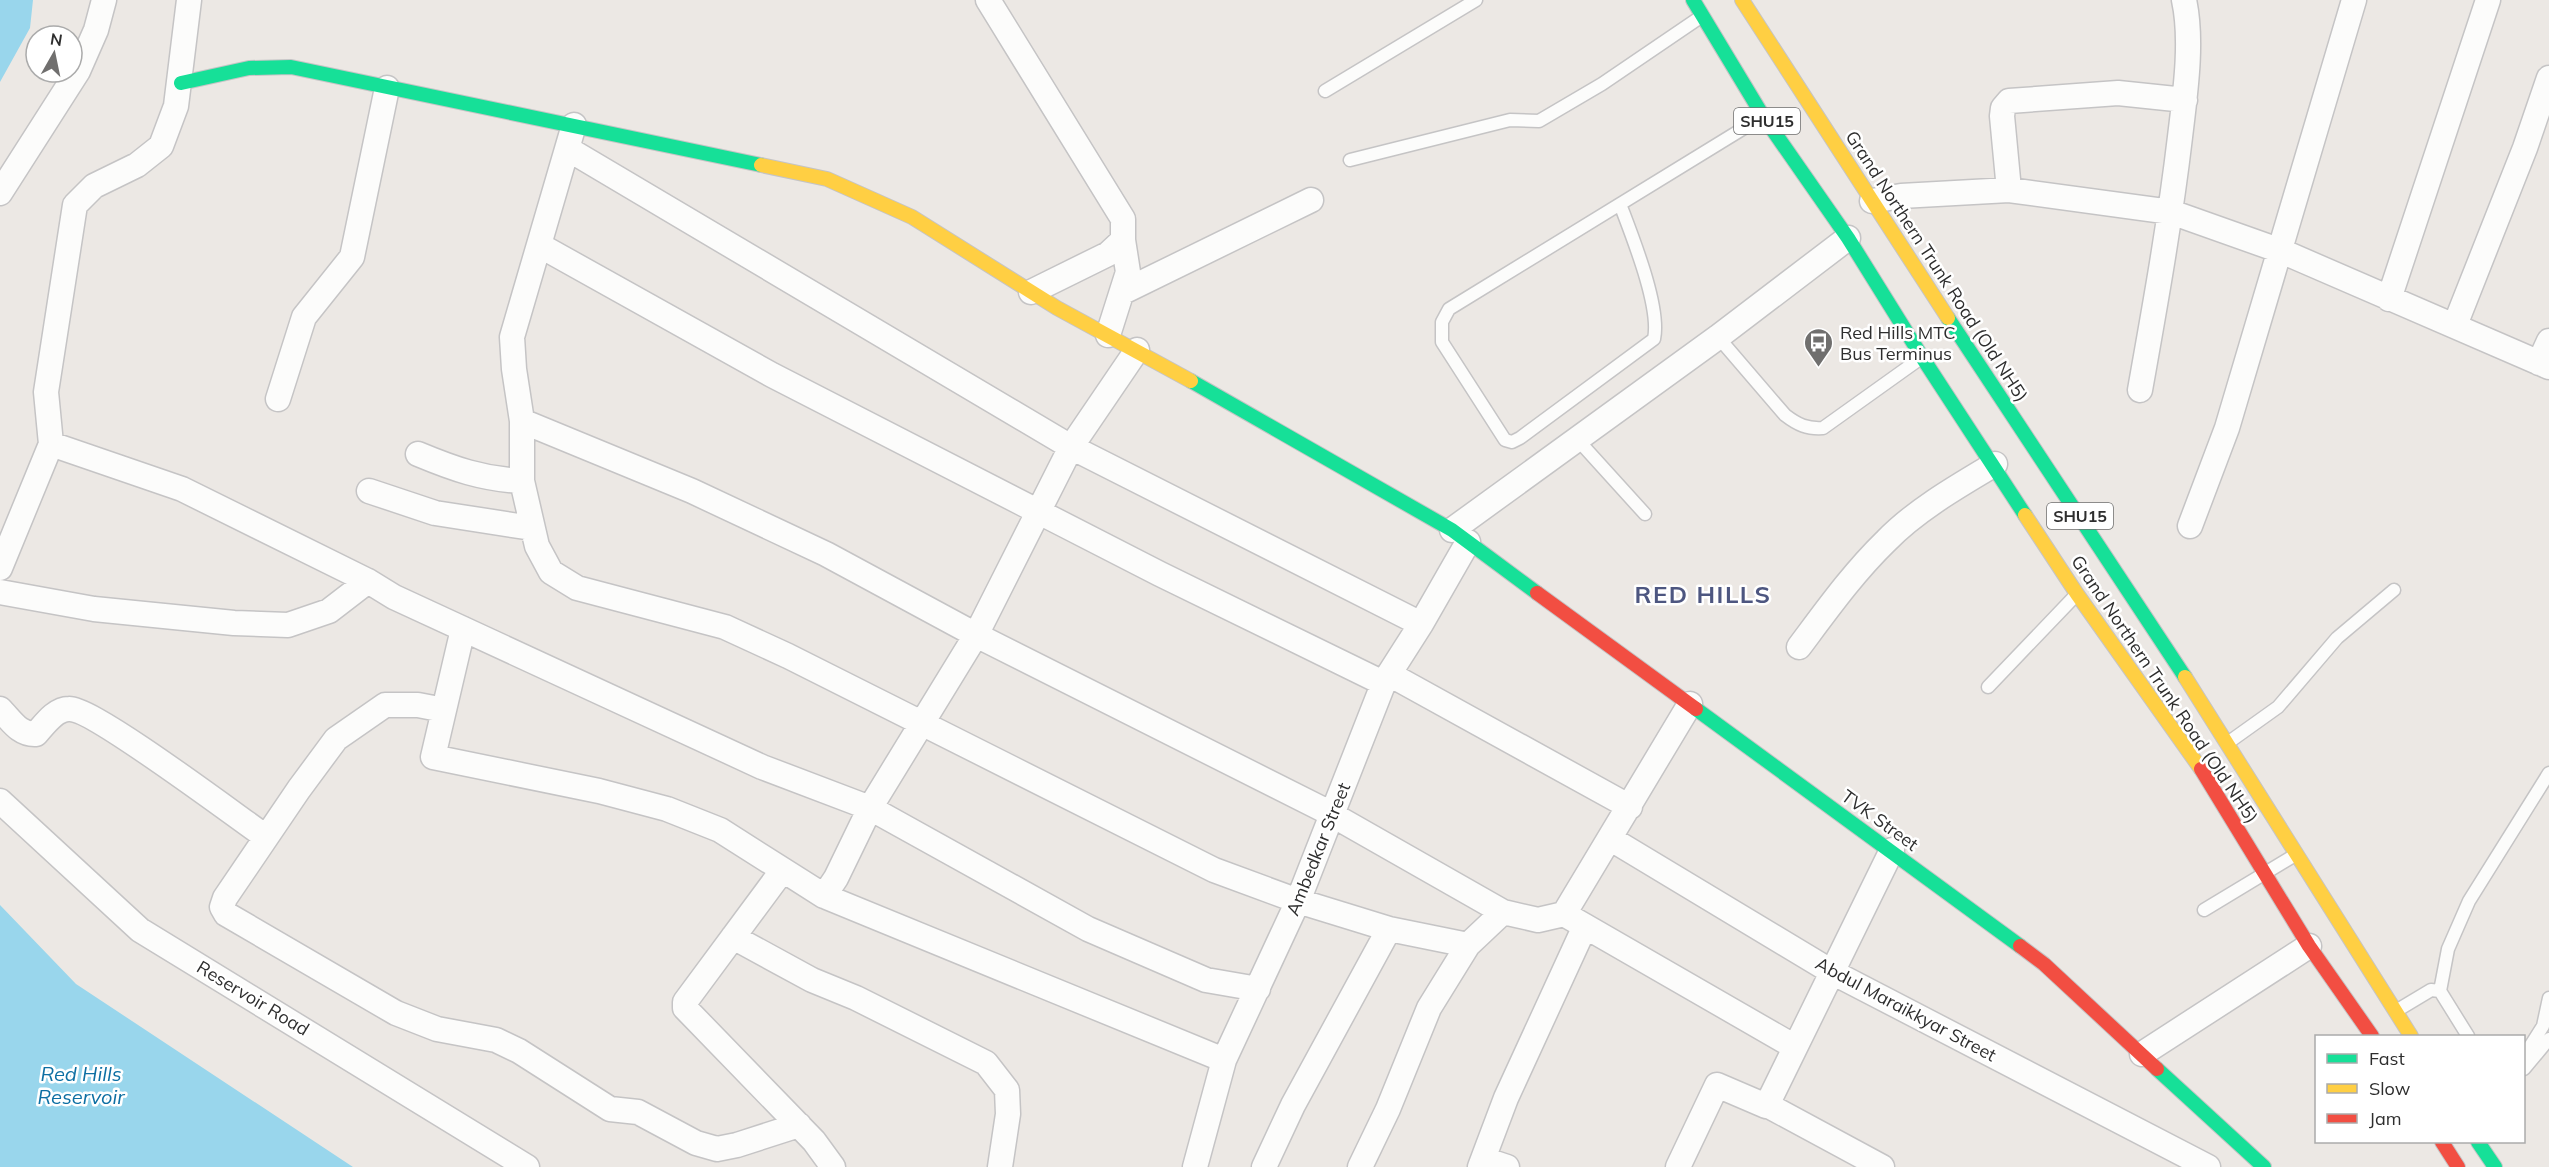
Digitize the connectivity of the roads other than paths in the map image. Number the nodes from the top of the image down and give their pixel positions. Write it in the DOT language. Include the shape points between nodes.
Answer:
graph roads {
  1 [pos="104,0"];
  2 [pos="189,0"];
  3 [pos="988,0"];
  4 [pos="1476,0"];
  5 [pos="1693,0"];
  6 [pos="1742,0"];
  7 [pos="2184,0"];
  8 [pos="2354,0"];
  9 [pos="2488,0"];
  10 [pos="1702,16"];
  11 [pos="2549,78"];
  12 [pos="181,83"];
  13 [pos="387,88"];
  14 [pos="1324,92"];
  15 [pos="2184,100"];
  16 [pos="1763,116"];
  17 [pos="574,125"];
  18 [pos="568,148"];
  19 [pos="1350,160"];
  20 [pos="2009,190"];
  21 [pos="0,193"];
  22 [pos="1311,200"];
  23 [pos="1872,201"];
  24 [pos="1620,204"];
  25 [pos="2171,212"];
  26 [pos="1848,238"];
  27 [pos="1122,240"];
  28 [pos="539,244"];
  29 [pos="2281,251"];
  30 [pos="1031,292"];
  31 [pos="1123,292"];
  32 [pos="2389,299"];
  33 [pos="2455,325"];
  34 [pos="1108,335"];
  35 [pos="1718,337"];
  36 [pos="2549,341"];
  37 [pos="1137,350"];
  38 [pos="1922,357"];
  39 [pos="2544,365"];
  40 [pos="2140,390"];
  41 [pos="278,399"];
  42 [pos="522,422"];
  43 [pos="1577,439"];
  44 [pos="51,444"];
  45 [pos="1071,447"];
  46 [pos="418,454"];
  47 [pos="1995,464"];
  48 [pos="522,481"];
  49 [pos="369,491"];
  50 [pos="1039,512"];
  51 [pos="1645,514"];
  52 [pos="2190,526"];
  53 [pos="532,528"];
  54 [pos="1460,536"];
  55 [pos="0,568"];
  56 [pos="368,581"];
  57 [pos="2394,590"];
  58 [pos="0,592"];
  59 [pos="2077,594"];
  60 [pos="1421,624"];
  61 [pos="463,629"];
  62 [pos="976,634"];
  63 [pos="1799,647"];
  64 [pos="1386,679"];
  65 [pos="1988,687"];
  66 [pos="1690,704"];
  67 [pos="0,709"];
  68 [pos="444,710"];
  69 [pos="923,724"];
  70 [pos="2228,743"];
  71 [pos="2549,773"];
  72 [pos="0,801"];
  73 [pos="1630,807"];
  74 [pos="870,808"];
  75 [pos="1332,814"];
  76 [pos="266,837"];
  77 [pos="1611,839"];
  78 [pos="1892,850"];
  79 [pos="2297,854"];
  80 [pos="782,871"];
  81 [pos="2264,873"];
  82 [pos="824,896"];
  83 [pos="1298,901"];
  84 [pos="2204,910"];
  85 [pos="1503,912"];
  86 [pos="1564,914"];
  87 [pos="1585,926"];
  88 [pos="1389,929"];
  89 [pos="733,937"];
  90 [pos="1468,945"];
  91 [pos="2309,946"];
  92 [pos="1832,972"];
  93 [pos="1258,989"];
  94 [pos="2440,991"];
  95 [pos="2549,998"];
  96 [pos="2395,1011"];
  97 [pos="2371,1035"];
  98 [pos="2409,1035"];
  99 [pos="2467,1035"];
  100 [pos="2549,1039"];
  101 [pos="1795,1047"];
  102 [pos="2525,1053"];
  103 [pos="2142,1054"];
  104 [pos="1224,1060"];
  105 [pos="2525,1067"];
  106 [pos="1767,1105"];
  107 [pos="799,1125"];
  108 [pos="2443,1143"];
  109 [pos="2479,1143"];
  110 [pos="1482,1163"];
  111 [pos="527,1167"];
  112 [pos="832,1167"];
  113 [pos="1000,1167"];
  114 [pos="1195,1167"];
  115 [pos="1264,1167"];
  116 [pos="1360,1167"];
  117 [pos="1507,1167"];
  118 [pos="1678,1167"];
  119 [pos="1882,1167"];
  120 [pos="2208,1167"];
  121 [pos="2264,1167"];
  122 [pos="2458,1167"];
  123 [pos="2495,1167"];
  1 -- 21 [label="street" via="78,71"];
  2 -- 12 [label="street"];
  3 -- 27 [label="street" via="1123,219"];
  4 -- 14 [label="lane"];
  5 -- 10 [label="main road, Grand Northern Trunk Road (Old NH5) / SHU15"];
  6 -- 23 [label="main road, Grand Northern Trunk Road (Old NH5) / SHU15"];
  7 -- 15 [label="street" via="2188,17"];
  8 -- 29 [label="street"];
  9 -- 32 [label="street"];
  10 -- 16 [label="main road, Grand Northern Trunk Road (Old NH5) / SHU15"];
  10 -- 19 [label="lane" via="1602,84 1539,121 1510,120"];
  11 -- 33 [label="street"];
  12 -- 13 [label="main road, TVK Street" via="270,65"];
  12 -- 44 [label="street" via="161,146 137,165 94,186 75,205 46,392"];
  13 -- 17 [label="main road, TVK Street"];
  13 -- 41 [label="street" via="352,257 304,317"];
  15 -- 20 [label="street" via="2118,93 2009,101 2002,116"];
  15 -- 25 [label="street"];
  16 -- 24 [label="lane"];
  16 -- 26 [label="main road, Grand Northern Trunk Road (Old NH5) / SHU15"];
  17 -- 18 [label="street"];
  17 -- 30 [label="main road, TVK Street" via="827,179 912,217"];
  18 -- 28 [label="street"];
  18 -- 45 [label="street"];
  20 -- 23 [label="street"];
  20 -- 25 [label="street"];
  22 -- 31 [label="street"];
  23 -- 70 [label="main road, Grand Northern Trunk Road (Old NH5) / SHU15"];
  24 -- 24 [label="lane" via="1459,300 1442,322 1442,342 1505,440 1520,438 1654,339 1644,272"];
  25 -- 29 [label="street"];
  25 -- 40 [label="street"];
  26 -- 35 [label="street"];
  26 -- 38 [label="main road, Grand Northern Trunk Road (Old NH5) / SHU15"];
  27 -- 30 [label="street" via="1108,254"];
  27 -- 31 [label="street" via="1128,272"];
  28 -- 42 [label="street" via="512,338"];
  28 -- 50 [label="street" via="772,375"];
  29 -- 32 [label="street"];
  29 -- 52 [label="street" via="2228,428"];
  30 -- 34 [label="main road, TVK Street"];
  31 -- 34 [label="street"];
  32 -- 33 [label="street"];
  33 -- 39 [label="street"];
  34 -- 37 [label="main road, TVK Street"];
  35 -- 38 [label="lane" via="1785,415 1810,428 1823,428"];
  35 -- 43 [label="street"];
  36 -- 39 [label="street"];
  37 -- 45 [label="street"];
  37 -- 54 [label="main road, TVK Street"];
  38 -- 47 [label="main road, Grand Northern Trunk Road (Old NH5) / SHU15"];
  42 -- 48 [label="street"];
  42 -- 62 [label="street" via="692,491 826,554"];
  43 -- 51 [label="lane"];
  43 -- 54 [label="street"];
  44 -- 55 [label="street"];
  44 -- 56 [label="street" via="182,489"];
  45 -- 50 [label="street"];
  45 -- 60 [label="street"];
  46 -- 48 [label="street" via="463,472"];
  47 -- 59 [label="main road, Grand Northern Trunk Road (Old NH5) / SHU15"];
  47 -- 63 [label="street" via="1944,495 1887,539"];
  48 -- 53 [label="street"];
  49 -- 53 [label="street" via="435,513"];
  50 -- 62 [label="street"];
  50 -- 64 [label="street"];
  53 -- 69 [label="street" via="550,572 577,588 725,627"];
  54 -- 60 [label="street, Ambedkar Street"];
  54 -- 66 [label="main road, TVK Street"];
  56 -- 58 [label="street" via="329,611 288,625 94,609"];
  56 -- 61 [label="street"];
  57 -- 70 [label="lane" via="2337,638 2278,707"];
  59 -- 65 [label="lane"];
  59 -- 81 [label="main road, Grand Northern Trunk Road (Old NH5) / SHU15" via="2198,764"];
  60 -- 64 [label="street, Ambedkar Street"];
  61 -- 68 [label="street"];
  61 -- 74 [label="street" via="762,767"];
  62 -- 69 [label="street"];
  62 -- 75 [label="street"];
  64 -- 73 [label="street"];
  64 -- 75 [label="street, Ambedkar Street"];
  66 -- 73 [label="street"];
  66 -- 78 [label="main road, TVK Street"];
  67 -- 76 [label="street" via="28,734 36,734 59,711 80,711"];
  68 -- 76 [label="street" via="385,705 362,719 336,739"];
  68 -- 80 [label="street" via="433,757 667,809 720,830"];
  69 -- 74 [label="street"];
  69 -- 83 [label="street" via="1214,870"];
  70 -- 79 [label="main road, Grand Northern Trunk Road (Old NH5) / SHU15"];
  71 -- 94 [label="lane" via="2469,902 2448,949"];
  72 -- 111 [label="street, Reservoir Road" via="140,930"];
  73 -- 77 [label="street"];
  74 -- 82 [label="street"];
  74 -- 93 [label="street" via="1088,929 1206,980"];
  75 -- 83 [label="street, Ambedkar Street"];
  75 -- 85 [label="street"];
  76 -- 107 [label="street" via="225,898 222,907 226,914 396,1013 437,1029 496,1040 610,1109 638,1112 696,1143 717,1149"];
  77 -- 86 [label="street"];
  77 -- 92 [label="street, Abdul Maraikkyar Street"];
  78 -- 92 [label="street"];
  78 -- 103 [label="main road, TVK Street" via="2044,964"];
  79 -- 81 [label="lane"];
  79 -- 96 [label="main road, Grand Northern Trunk Road (Old NH5) / SHU15"];
  80 -- 82 [label="street"];
  80 -- 89 [label="street"];
  81 -- 84 [label="lane"];
  81 -- 91 [label="main road, Grand Northern Trunk Road (Old NH5) / SHU15"];
  82 -- 104 [label="street"];
  83 -- 88 [label="street"];
  83 -- 93 [label="street, Ambedkar Street"];
  85 -- 86 [label="street" via="1538,920"];
  85 -- 90 [label="street"];
  86 -- 87 [label="street"];
  87 -- 101 [label="street"];
  87 -- 110 [label="street" via="1506,1098"];
  88 -- 90 [label="street"];
  88 -- 115 [label="street" via="1293,1105"];
  89 -- 107 [label="street" via="685,1002 685,1008"];
  89 -- 113 [label="street" via="812,980 986,1063 1007,1090 1008,1114"];
  90 -- 116 [label="street" via="1429,1008"];
  91 -- 97 [label="main road, Grand Northern Trunk Road (Old NH5) / SHU15"];
  91 -- 103 [label="street"];
  92 -- 101 [label="street"];
  92 -- 120 [label="street, Abdul Maraikkyar Street"];
  93 -- 104 [label="street, Ambedkar Street"];
  94 -- 96 [label="lane" via="2432,990"];
  94 -- 99 [label="lane"];
  95 -- 102 [label="lane" via="2543,1026"];
  96 -- 98 [label="main road, Grand Northern Trunk Road (Old NH5) / SHU15"];
  100 -- 105 [label="lane"];
  101 -- 106 [label="street"];
  103 -- 121 [label="main road, TVK Street"];
  104 -- 114 [label="street, Ambedkar Street"];
  106 -- 118 [label="street" via="1717,1085"];
  106 -- 119 [label="street"];
  107 -- 112 [label="street"];
  108 -- 122 [label="main road"];
  109 -- 123 [label="main road"];
  110 -- 117 [label="street"];
}
